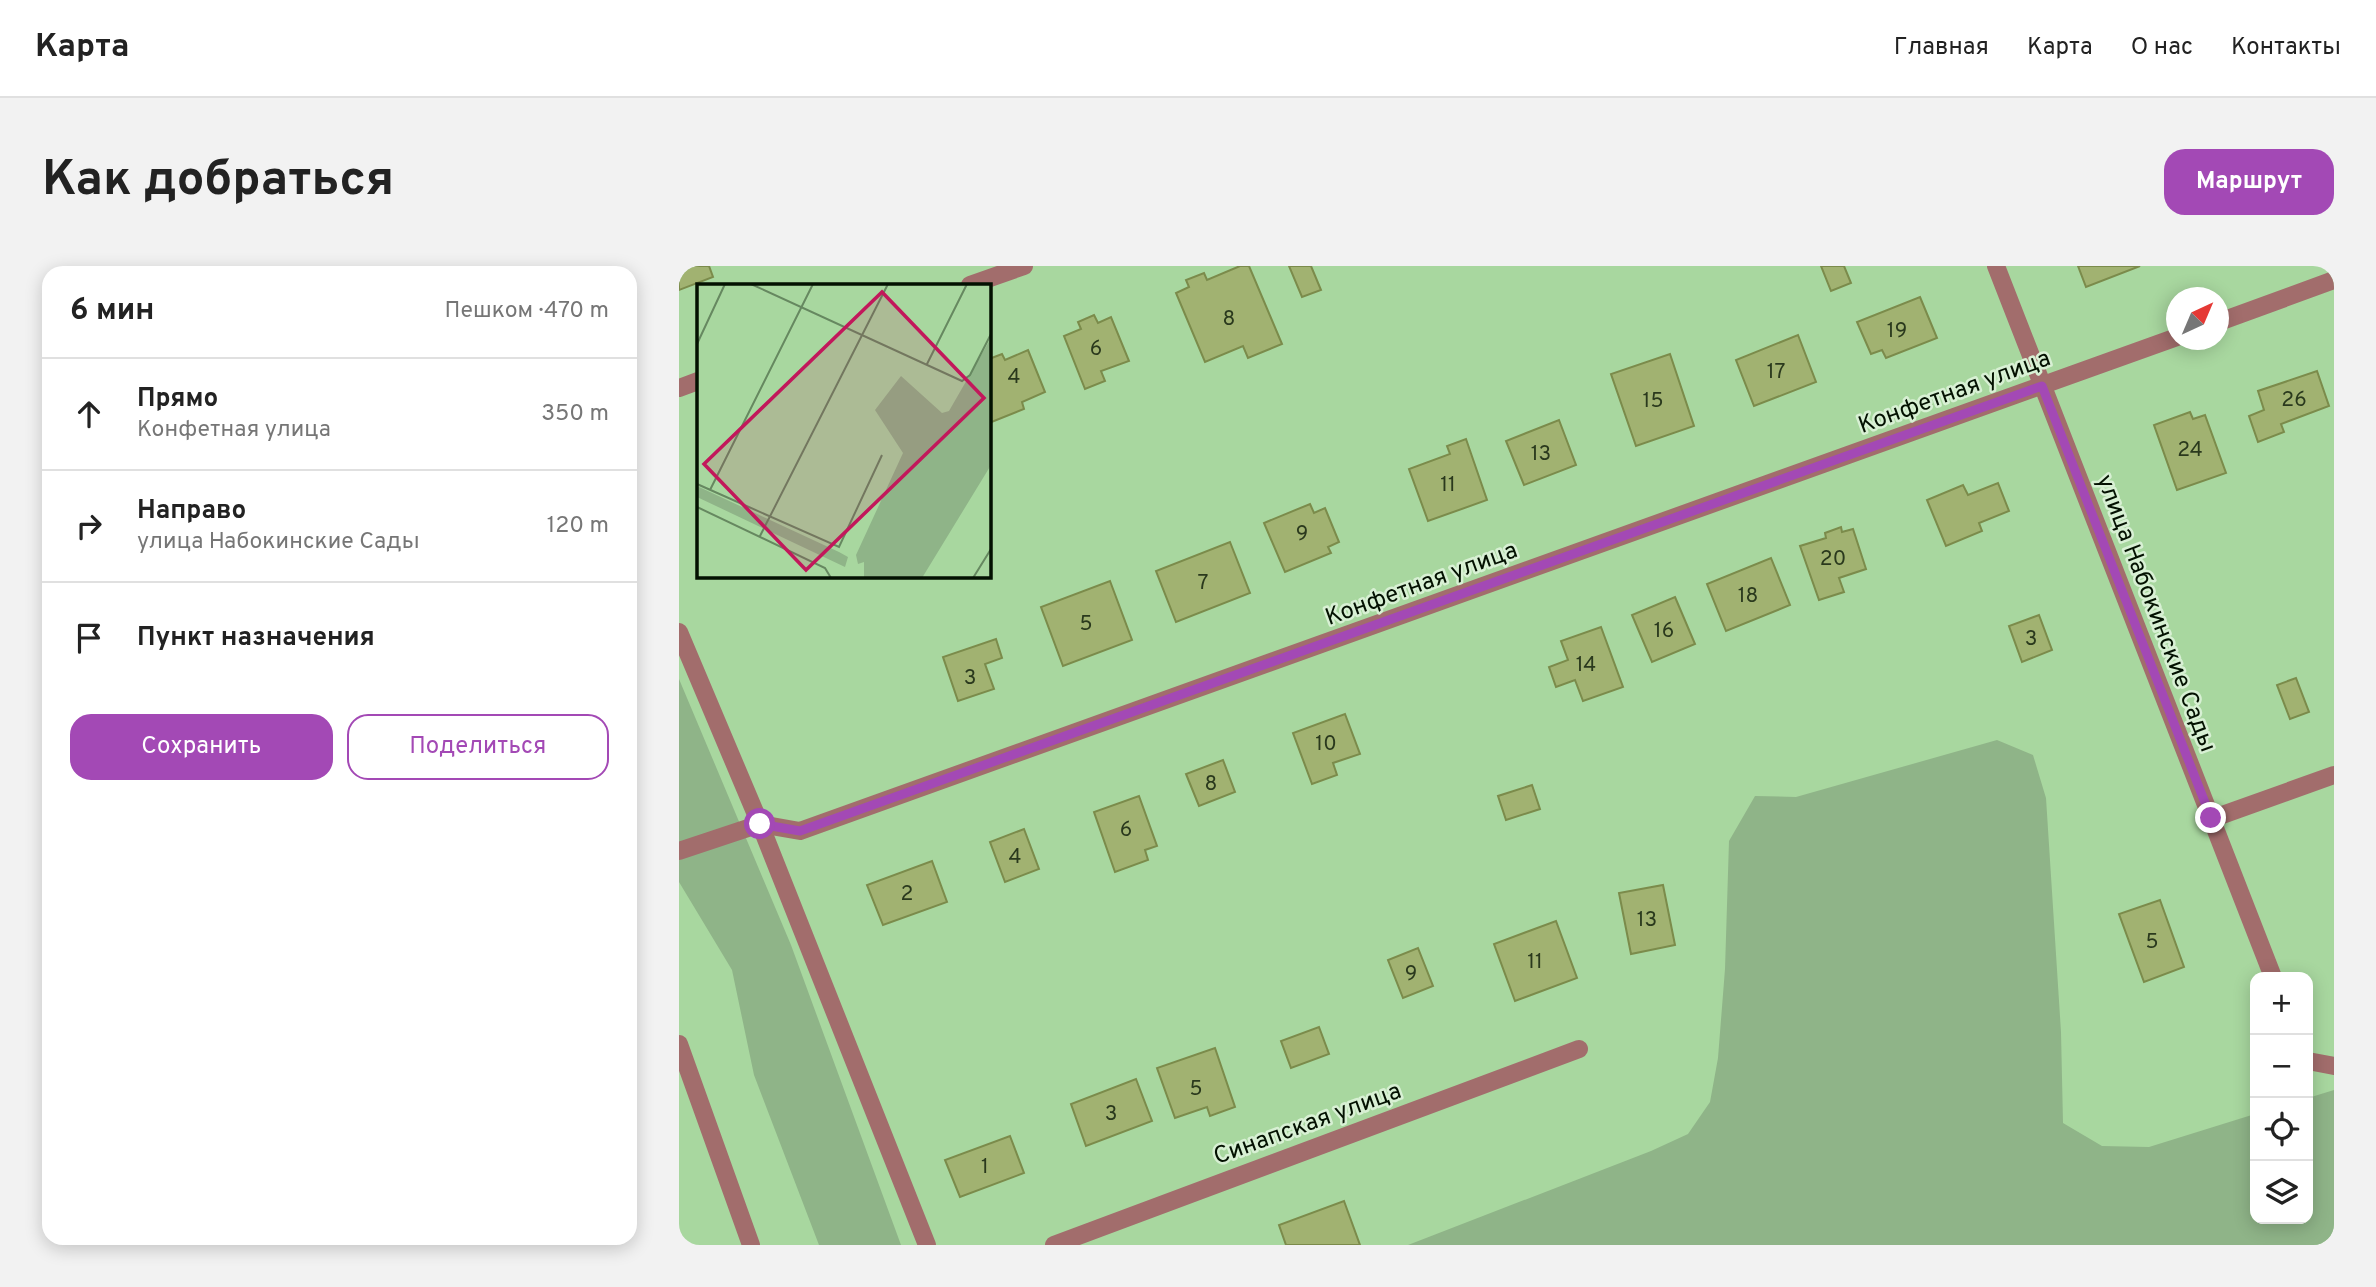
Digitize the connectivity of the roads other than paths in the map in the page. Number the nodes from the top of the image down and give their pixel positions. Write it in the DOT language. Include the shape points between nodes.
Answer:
graph roads {
  1 [pos="1024,266"];
  2 [pos="1996,266"];
  3 [pos="2334,280"];
  4 [pos="973,284"];
  5 [pos="2229,318"];
  6 [pos="2166,341"];
  7 [pos="697,381"];
  8 [pos="2042,386"];
  9 [pos="679,388"];
  10 [pos="679,632"];
  11 [pos="2334,775"];
  12 [pos="2211,818"];
  13 [pos="760,824"];
  14 [pos="679,850"];
  15 [pos="2271,972"];
  16 [pos="679,1044"];
  17 [pos="1579,1049"];
  18 [pos="2313,1063"];
  19 [pos="2334,1066"];
  20 [pos="751,1245"];
  21 [pos="927,1245"];
  22 [pos="1054,1245"];
  1 -- 4 [label="street"];
  2 -- 8 [label="street, улица Набокинские Сады"];
  3 -- 5 [label="street"];
  6 -- 8 [label="street, Конфетная улица"];
  7 -- 9 [label="street"];
  8 -- 12 [label="street, улица Набокинские Сады"];
  8 -- 13 [label="street, Конфетная улица" via="800,831"];
  10 -- 13 [label="street"];
  11 -- 12 [label="street"];
  12 -- 15 [label="street, улица Набокинские Сады"];
  13 -- 14 [label="street, Конфетная улица"];
  13 -- 21 [label="street"];
  16 -- 20 [label="street"];
  17 -- 22 [label="street, Синапская улица"];
  18 -- 19 [label="street"];
}
